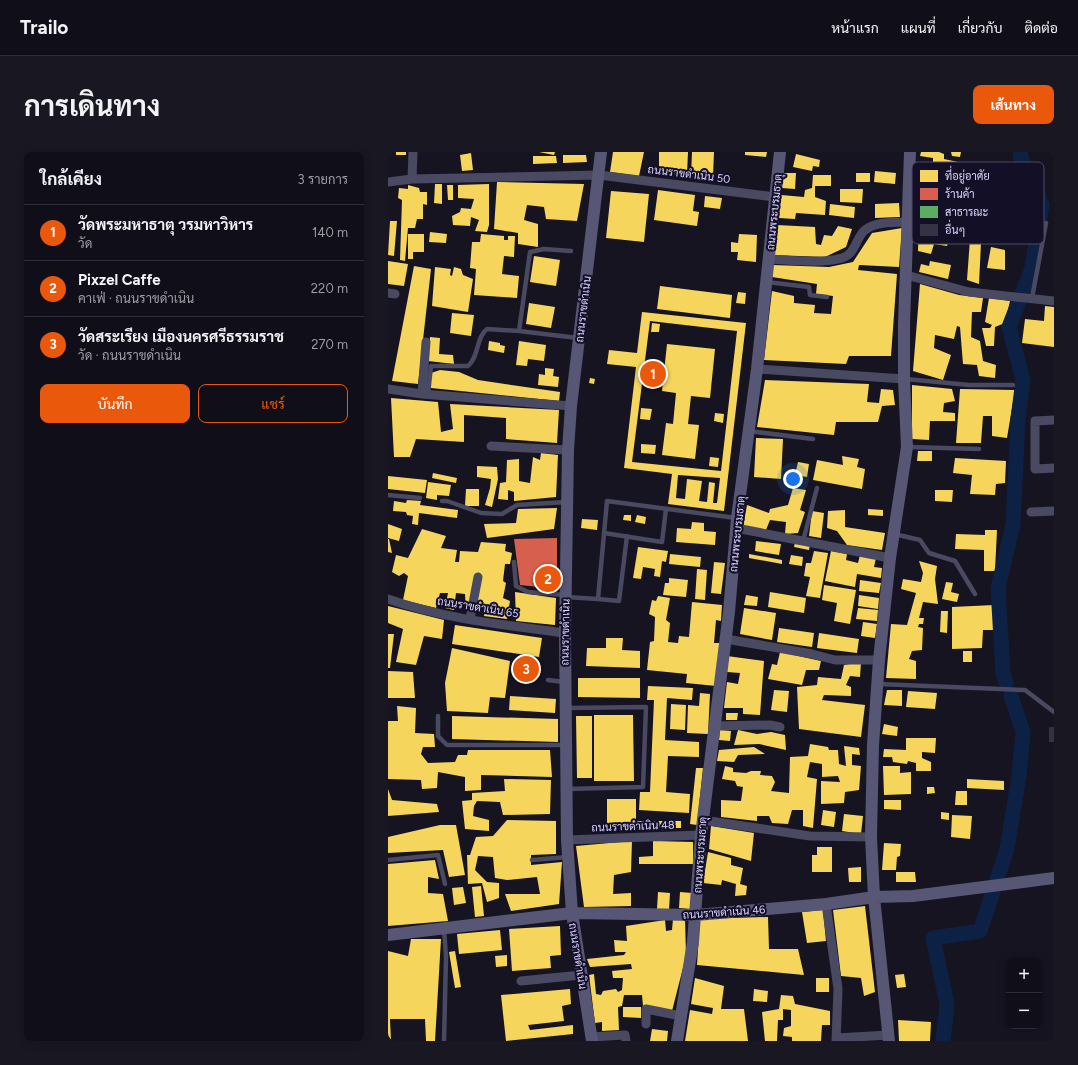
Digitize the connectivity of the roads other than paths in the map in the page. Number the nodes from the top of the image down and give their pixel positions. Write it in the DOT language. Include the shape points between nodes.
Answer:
graph roads {
  1 [pos="413,152"];
  2 [pos="601,152"];
  3 [pos="780,152"];
  4 [pos="910,152"];
  5 [pos="599,175"];
  6 [pos="412,179"];
  7 [pos="388,182"];
  8 [pos="775,197"];
  9 [pos="907,222"];
  10 [pos="1046,223"];
  11 [pos="1044,232"];
  12 [pos="1042,244"];
  13 [pos="571,251"];
  14 [pos="769,259"];
  15 [pos="906,275"];
  16 [pos="766,282"];
  17 [pos="827,297"];
  18 [pos="1030,298"];
  19 [pos="1054,301"];
  20 [pos="519,331"];
  21 [pos="579,338"];
  22 [pos="426,342"];
  23 [pos="757,369"];
  24 [pos="904,379"];
  25 [pos="1013,386"];
  26 [pos="388,389"];
  27 [pos="425,394"];
  28 [pos="571,406"];
  29 [pos="1054,420"];
  30 [pos="749,432"];
  31 [pos="813,438"];
  32 [pos="490,446"];
  33 [pos="907,447"];
  34 [pos="979,449"];
  35 [pos="568,450"];
  36 [pos="1054,468"];
  37 [pos="817,488"];
  38 [pos="388,495"];
  39 [pos="420,498"];
  40 [pos="442,501"];
  41 [pos="568,502"];
  42 [pos="666,509"];
  43 [pos="1054,511"];
  44 [pos="1031,512"];
  45 [pos="737,523"];
  46 [pos="604,533"];
  47 [pos="893,534"];
  48 [pos="627,536"];
  49 [pos="803,540"];
  50 [pos="890,558"];
  51 [pos="514,562"];
  52 [pos="478,577"];
  53 [pos="975,594"];
  54 [pos="566,596"];
  55 [pos="388,599"];
  56 [pos="598,599"];
  57 [pos="470,619"];
  58 [pos="565,633"];
  59 [pos="726,639"];
  60 [pos="879,660"];
  61 [pos="548,680"];
  62 [pos="564,682"];
  63 [pos="877,684"];
  64 [pos="564,708"];
  65 [pos="1054,712"];
  66 [pos="438,716"];
  67 [pos="714,726"];
  68 [pos="780,727"];
  69 [pos="565,745"];
  70 [pos="566,789"];
  71 [pos="703,820"];
  72 [pos="700,835"];
  73 [pos="871,837"];
  74 [pos="567,840"];
  75 [pos="568,857"];
  76 [pos="388,860"];
  77 [pos="532,860"];
  78 [pos="1054,878"];
  79 [pos="445,884"];
  80 [pos="874,897"];
  81 [pos="826,904"];
  82 [pos="572,913"];
  83 [pos="696,915"];
  84 [pos="444,928"];
  85 [pos="388,935"];
  86 [pos="581,975"];
  87 [pos="521,982"];
  88 [pos="681,1016"];
  89 [pos="646,1024"];
  90 [pos="889,1038"];
  91 [pos="591,1039"];
  92 [pos="836,1040"];
  93 [pos="444,1041"];
  94 [pos="626,1041"];
  95 [pos="677,1041"];
  1 -- 6 [label="street"];
  2 -- 5 [label="street, ถนนราขดำเนิน"];
  3 -- 8 [label="street, ถนนพระบรมธาตุ"];
  4 -- 9 [label="street"];
  5 -- 6 [label="street, ถนนราขดำเนิน 50"];
  5 -- 8 [label="street, ถนนราขดำเนิน 50"];
  5 -- 21 [label="street, ถนนราขดำเนิน"];
  6 -- 7 [label="street, ถนนราขดำเนิน 50"];
  8 -- 14 [label="street, ถนนพระบรมธาตุ"];
  9 -- 14 [label="street" via="876,225 863,232 852,252 843,258 806,261"];
  9 -- 15 [label="street"];
  10 -- 11 [label="lane"];
  12 -- 18 [label="lane"];
  13 -- 20 [label="lane" via="544,249 530,252"];
  14 -- 16 [label="street, ถนนพระบรมธาตุ"];
  15 -- 18 [label="street" via="969,292"];
  15 -- 24 [label="street"];
  16 -- 17 [label="lane" via="808,287 810,295"];
  16 -- 23 [label="street, ถนนพระบรมธาตุ"];
  18 -- 19 [label="street"];
  20 -- 21 [label="lane"];
  20 -- 27 [label="lane" via="487,329 479,342 472,363 468,366 431,366"];
  21 -- 28 [label="street, ถนนราขดำเนิน"];
  22 -- 27 [label="street"];
  23 -- 24 [label="street"];
  23 -- 30 [label="street, ถนนพระบรมธาตุ"];
  24 -- 25 [label="lane"];
  24 -- 33 [label="street"];
  26 -- 27 [label="street"];
  27 -- 28 [label="street"];
  28 -- 35 [label="street, ถนนราขดำเนิน"];
  29 -- 36 [label="street" via="1035,421 1035,469"];
  30 -- 31 [label="lane"];
  30 -- 45 [label="street, ถนนพระบรมธาตุ"];
  32 -- 35 [label="street"];
  33 -- 34 [label="lane"];
  33 -- 47 [label="street"];
  35 -- 41 [label="street, ถนนราขดำเนิน"];
  37 -- 49 [label="lane"];
  38 -- 39 [label="lane"];
  40 -- 41 [label="lane" via="481,513 502,514 517,505"];
  41 -- 54 [label="street, ถนนราขดำเนิน"];
  42 -- 45 [label="lane"];
  42 -- 46 [label="lane" via="607,501"];
  42 -- 48 [label="lane" via="662,542"];
  43 -- 44 [label="street"];
  45 -- 49 [label="street"];
  45 -- 59 [label="street, ถนนพระบรมธาตุ"];
  46 -- 48 [label="lane"];
  46 -- 56 [label="lane"];
  47 -- 50 [label="street"];
  47 -- 53 [label="lane" via="920,540 929,553 955,561"];
  48 -- 56 [label="lane" via="618,602"];
  49 -- 50 [label="street"];
  50 -- 60 [label="street"];
  51 -- 54 [label="lane" via="516,586 528,592"];
  52 -- 57 [label="street"];
  54 -- 56 [label="lane"];
  54 -- 58 [label="street, ถนนราขดำเนิน"];
  55 -- 57 [label="street, ถนนราขดำเนิน 65" via="417,609"];
  57 -- 58 [label="street, ถนนราขดำเนิน 65"];
  58 -- 62 [label="street, ถนนราขดำเนิน"];
  59 -- 60 [label="street" via="835,660"];
  59 -- 67 [label="street, ถนนพระบรมธาตุ"];
  60 -- 63 [label="street"];
  61 -- 62 [label="lane"];
  62 -- 64 [label="street, ถนนราขดำเนิน"];
  63 -- 65 [label="lane" via="1025,690"];
  63 -- 73 [label="street"];
  64 -- 69 [label="street, ถนนราขดำเนิน"];
  64 -- 70 [label="lane" via="646,707 643,787"];
  66 -- 69 [label="lane" via="438,736 447,745"];
  67 -- 68 [label="street"];
  67 -- 71 [label="street, ถนนพระบรมธาตุ"];
  69 -- 70 [label="street, ถนนราขดำเนิน"];
  70 -- 74 [label="street, ถนนราขดำเนิน"];
  71 -- 72 [label="street, ถนนพระบรมธาตุ"];
  71 -- 73 [label="street" via="810,836"];
  72 -- 74 [label="street, ถนนราขดำเนิน 48"];
  72 -- 83 [label="street, ถนนพระบรมธาตุ"];
  73 -- 80 [label="street"];
  74 -- 75 [label="street, ถนนราขดำเนิน"];
  75 -- 77 [label="lane"];
  75 -- 82 [label="street, ถนนราขดำเนิน"];
  76 -- 79 [label="lane" via="438,856"];
  78 -- 80 [label="street, ถนนราขดำเนิน 46" via="913,896"];
  80 -- 81 [label="street, ถนนราขดำเนิน 46"];
  80 -- 90 [label="street"];
  81 -- 83 [label="street, ถนนราขดำเนิน 46"];
  81 -- 92 [label="street" via="838,989"];
  82 -- 83 [label="street, ถนนราขดำเนิน 46"];
  82 -- 84 [label="street, ถนนราขดำเนิน 46"];
  82 -- 86 [label="street, ถนนราขดำเนิน"];
  83 -- 88 [label="street, ถนนพระบรมธาตุ"];
  84 -- 85 [label="street, ถนนราขดำเนิน 46"];
  84 -- 93 [label="lane"];
  86 -- 87 [label="street"];
  86 -- 91 [label="street, ถนนราขดำเนิน"];
  88 -- 89 [label="street" via="646,1009"];
  88 -- 95 [label="street, ถนนพระบรมธาตุ"];
  90 -- 92 [label="street"];
  91 -- 94 [label="street" via="625,1035"];
}
